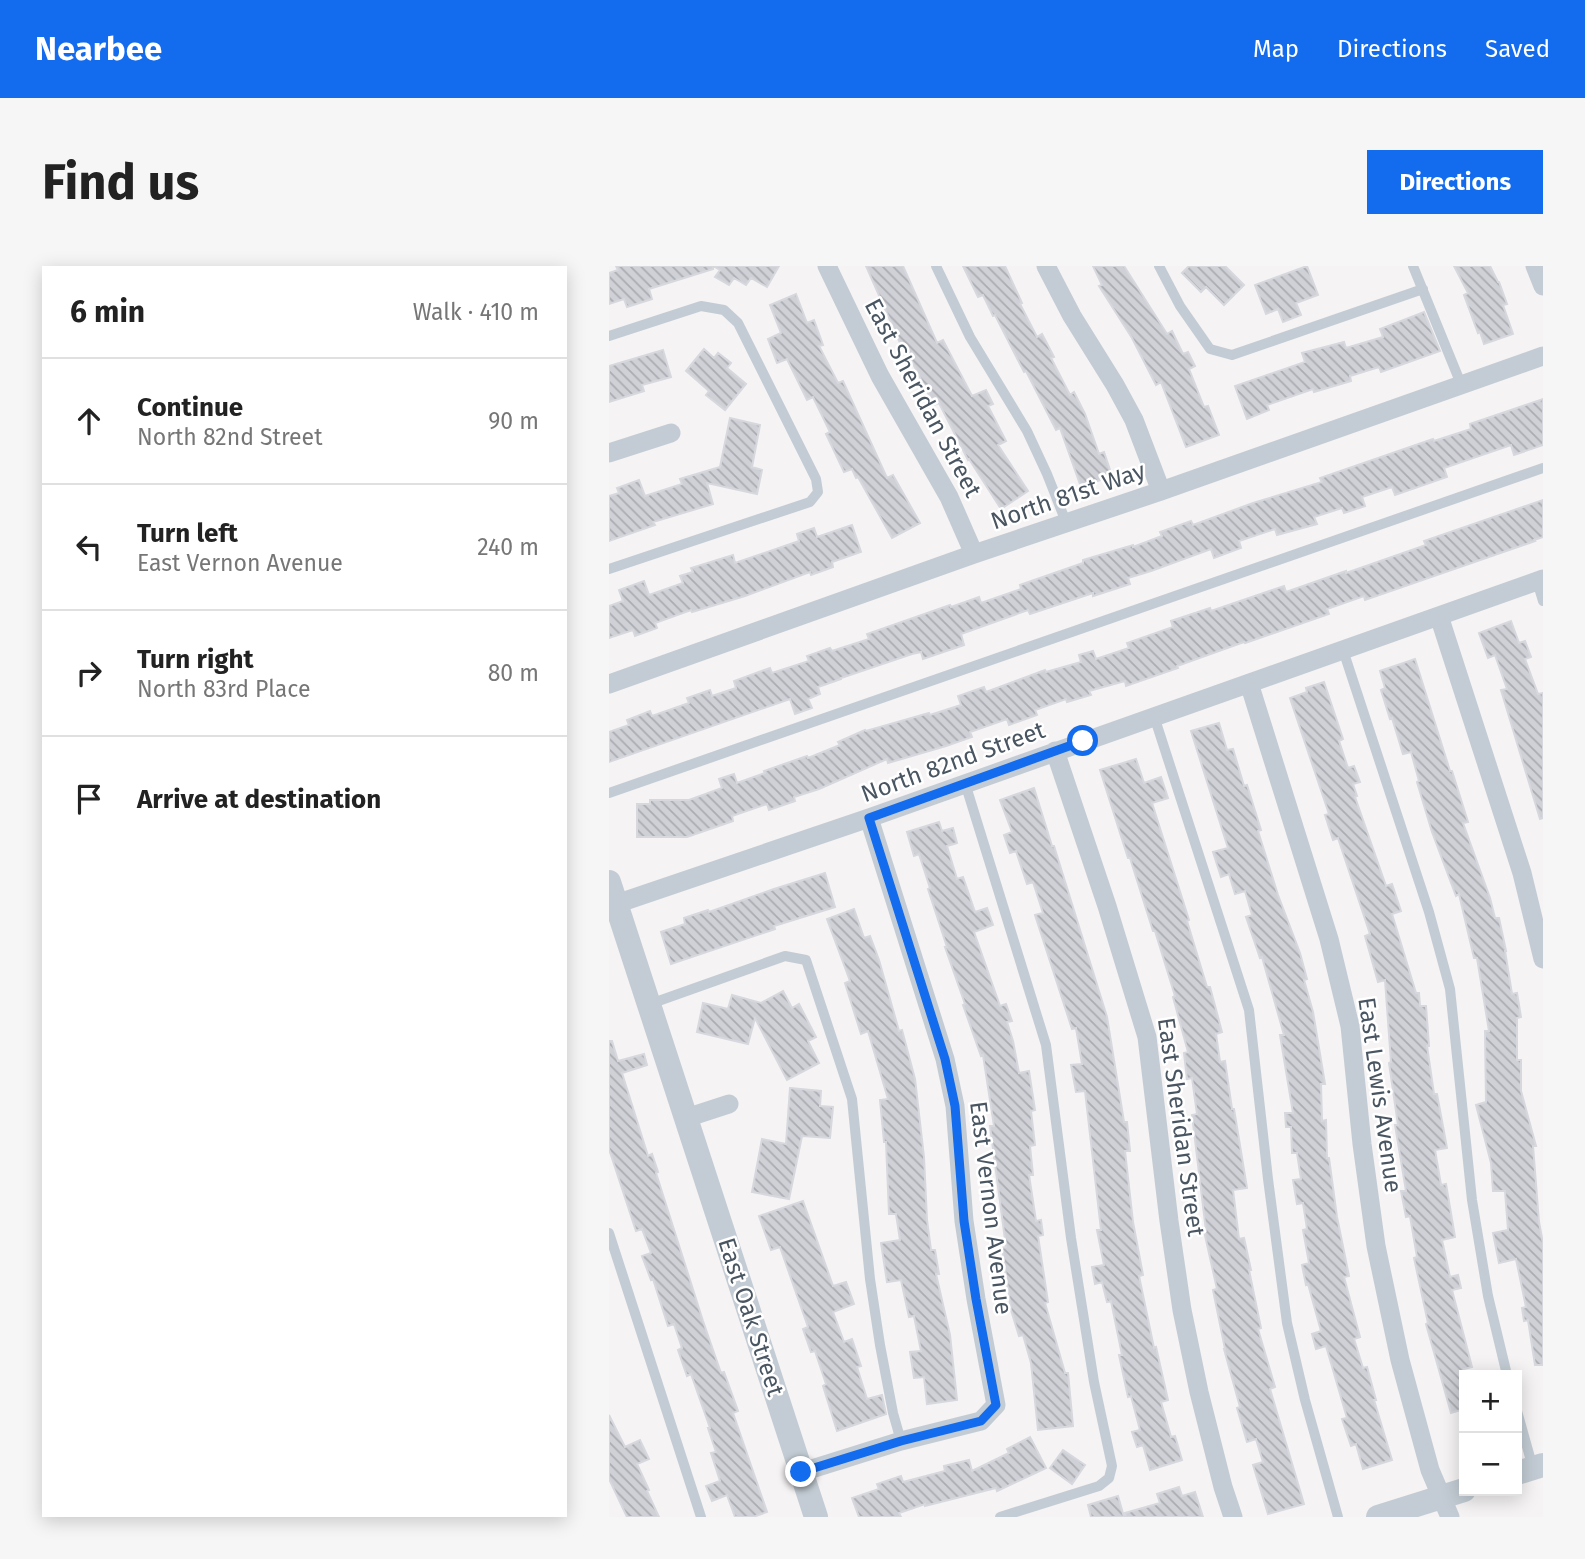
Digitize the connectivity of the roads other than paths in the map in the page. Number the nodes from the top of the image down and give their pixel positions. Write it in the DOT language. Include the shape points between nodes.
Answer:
graph roads {
  1 [pos="827,266"];
  2 [pos="936,266"];
  3 [pos="1046,266"];
  4 [pos="1159,266"];
  5 [pos="1413,266"];
  6 [pos="1535,266"];
  7 [pos="1543,285"];
  8 [pos="1423,289"];
  9 [pos="609,336"];
  10 [pos="1543,356"];
  11 [pos="1461,384"];
  12 [pos="671,433"];
  13 [pos="609,453"];
  14 [pos="1543,468"];
  15 [pos="1161,491"];
  16 [pos="1066,522"];
  17 [pos="974,554"];
  18 [pos="609,569"];
  19 [pos="1540,580"];
  20 [pos="1543,601"];
  21 [pos="1439,616"];
  22 [pos="1343,650"];
  23 [pos="1249,682"];
  24 [pos="609,684"];
  25 [pos="1154,716"];
  26 [pos="1055,751"];
  27 [pos="965,783"];
  28 [pos="609,793"];
  29 [pos="869,818"];
  30 [pos="613,893"];
  31 [pos="1543,959"];
  32 [pos="649,1004"];
  33 [pos="729,1104"];
  34 [pos="686,1118"];
  35 [pos="609,1233"];
  36 [pos="1506,1370"];
  37 [pos="1522,1428"];
  38 [pos="901,1441"];
  39 [pos="1534,1469"];
  40 [pos="801,1472"];
  41 [pos="1452,1501"];
  42 [pos="701,1517"];
  43 [pos="816,1517"];
  44 [pos="1000,1517"];
  45 [pos="1233,1517"];
  46 [pos="1338,1517"];
  47 [pos="1378,1517"];
  1 -- 17 [label="street, East Sheridan Street" via="880,376 949,497"];
  2 -- 16 [label="lane" via="970,337 1027,431"];
  3 -- 15 [label="street" via="1134,420"];
  4 -- 8 [label="lane" via="1179,306 1210,349 1232,355"];
  5 -- 8 [label="lane"];
  6 -- 7 [label="street"];
  8 -- 11 [label="lane"];
  9 -- 18 [label="lane" via="701,306 724,310 738,323 816,479 818,492 810,502"];
  10 -- 11 [label="street, North 81st Way"];
  11 -- 15 [label="street, North 81st Way"];
  12 -- 13 [label="street"];
  14 -- 28 [label="lane"];
  15 -- 16 [label="street, North 81st Way"];
  16 -- 17 [label="street, North 81st Way"];
  17 -- 24 [label="street, North 81st Way"];
  19 -- 20 [label="lane"];
  19 -- 21 [label="street, North 82nd Street"];
  21 -- 22 [label="street, North 82nd Street"];
  21 -- 31 [label="street" via="1522,873"];
  22 -- 23 [label="street, North 82nd Street"];
  22 -- 36 [label="lane" via="1450,989 1472,1200"];
  23 -- 25 [label="street, North 82nd Street"];
  23 -- 41 [label="street, East Lewis Avenue" via="1329,939 1350,1026 1376,1247 1400,1360 1430,1470"];
  25 -- 26 [label="street, North 82nd Street"];
  25 -- 46 [label="lane" via="1249,1010 1287,1323"];
  26 -- 27 [label="street, North 82nd Street"];
  26 -- 45 [label="street, East Sheridan Street" via="1147,1037 1182,1310"];
  27 -- 29 [label="street, North 82nd Street"];
  27 -- 44 [label="lane" via="1046,1045 1071,1238 1112,1466 1109,1478 1099,1486"];
  29 -- 30 [label="street, North 82nd Street"];
  29 -- 38 [label="street, East Vernon Avenue" via="955,1106 964,1221 996,1405 981,1421"];
  30 -- 32 [label="street, East Oak Street"];
  32 -- 34 [label="street, East Oak Street"];
  32 -- 38 [label="lane" via="785,956 806,960 852,1099 870,1279"];
  33 -- 34 [label="street"];
  34 -- 40 [label="street, East Oak Street"];
  35 -- 42 [label="lane"];
  37 -- 39 [label="lane"];
  38 -- 40 [label="street"];
  40 -- 43 [label="street, East Oak Street"];
  41 -- 47 [label="street"];
}
